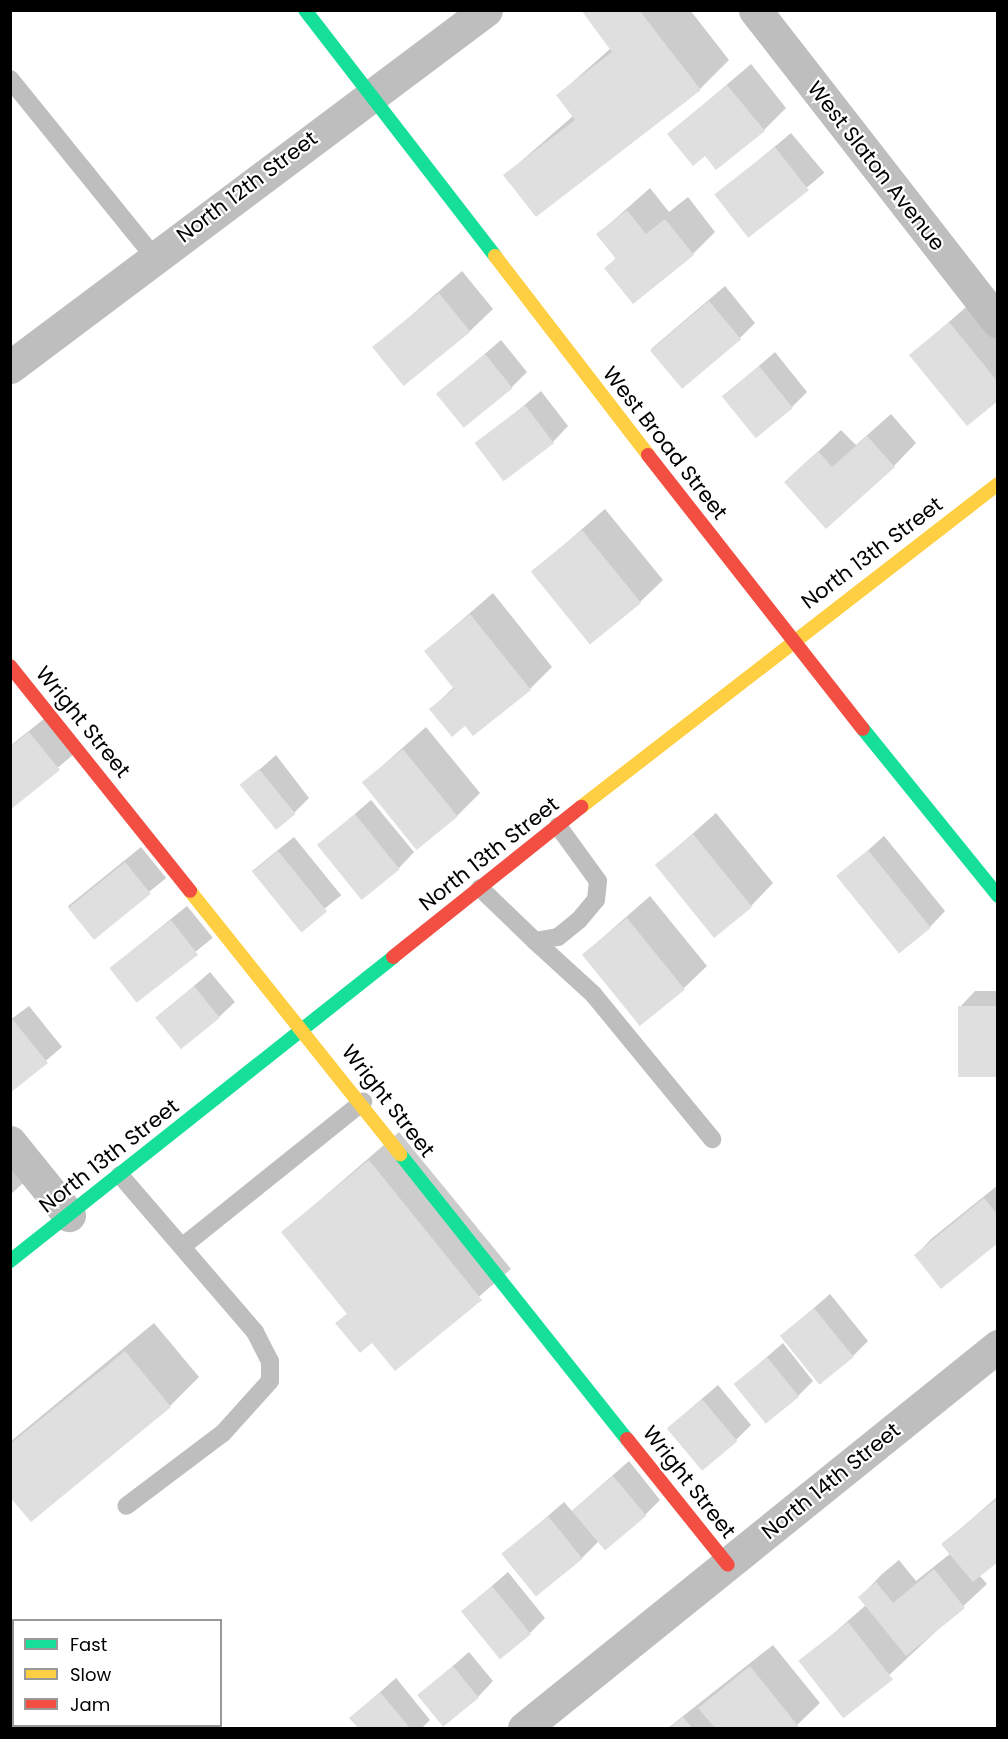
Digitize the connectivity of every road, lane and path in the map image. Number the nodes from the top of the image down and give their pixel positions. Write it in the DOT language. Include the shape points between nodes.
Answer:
graph roads {
  1 [pos="305,10"];
  2 [pos="486,10"];
  3 [pos="755,10"];
  4 [pos="10,79"];
  5 [pos="369,95"];
  6 [pos="154,258"];
  7 [pos="998,322"];
  8 [pos="10,367"];
  9 [pos="998,484"];
  10 [pos="791,640"];
  11 [pos="10,666"];
  12 [pos="558,826"];
  13 [pos="480,888"];
  14 [pos="998,896"];
  15 [pos="535,941"];
  16 [pos="304,1028"];
  17 [pos="363,1102"];
  18 [pos="712,1139"];
  19 [pos="10,1142"];
  20 [pos="120,1175"];
  21 [pos="69,1215"];
  22 [pos="183,1246"];
  23 [pos="10,1261"];
  24 [pos="998,1346"];
  25 [pos="126,1506"];
  26 [pos="728,1565"];
  27 [pos="524,1728"];
  1 -- 5 [label="street, West Broad Street"];
  2 -- 5 [label="street, North 12th Street"];
  3 -- 7 [label="street, West Slaton Avenue"];
  4 -- 6 [label="lane"];
  5 -- 6 [label="street, North 12th Street"];
  5 -- 10 [label="street, West Broad Street"];
  6 -- 8 [label="street, North 12th Street"];
  9 -- 10 [label="street, North 13th Street"];
  10 -- 12 [label="street, North 13th Street"];
  10 -- 14 [label="street, West Broad Street"];
  11 -- 16 [label="street, Wright Street"];
  12 -- 13 [label="street, North 13th Street"];
  12 -- 15 [label="lane" via="589,861 598,881 596,900 558,937"];
  13 -- 15 [label="lane"];
  13 -- 16 [label="street, North 13th Street"];
  15 -- 18 [label="lane" via="593,994"];
  16 -- 17 [label="street, Wright Street"];
  16 -- 20 [label="street, North 13th Street"];
  17 -- 22 [label="lane"];
  17 -- 26 [label="street, Wright Street"];
  19 -- 21 [label="street"];
  20 -- 21 [label="street, North 13th Street"];
  20 -- 22 [label="lane"];
  21 -- 23 [label="street, North 13th Street"];
  22 -- 25 [label="lane" via="255,1332 270,1361 270,1381 223,1432"];
  24 -- 26 [label="street, North 14th Street"];
  26 -- 27 [label="street, North 14th Street"];
}
